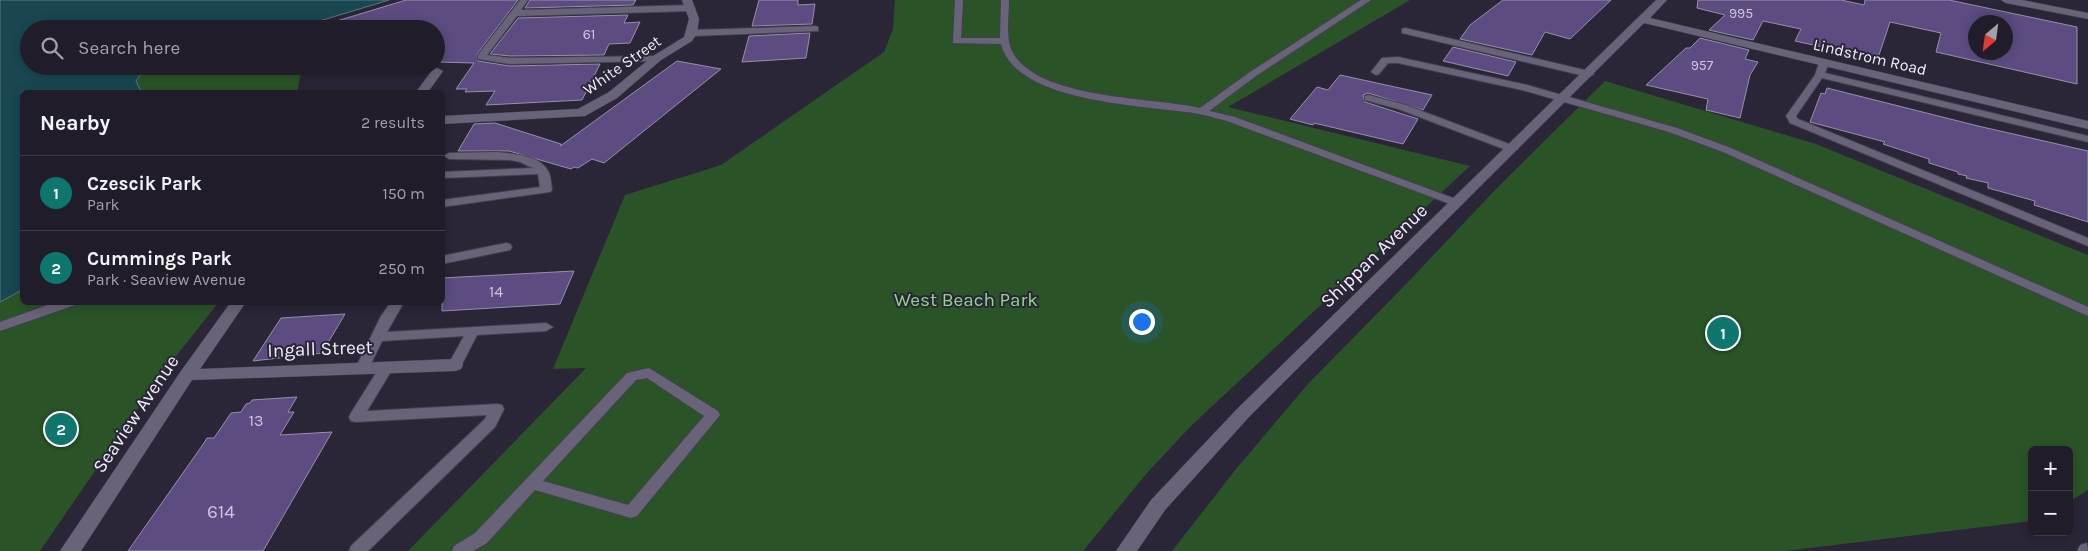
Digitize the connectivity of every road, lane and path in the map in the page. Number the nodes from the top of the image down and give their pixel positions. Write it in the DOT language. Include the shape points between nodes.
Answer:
graph roads {
  1 [pos="524,0"];
  2 [pos="959,0"];
  3 [pos="1005,0"];
  4 [pos="1367,0"];
  5 [pos="1660,0"];
  6 [pos="2006,0"];
  7 [pos="689,4"];
  8 [pos="514,13"];
  9 [pos="2088,16"];
  10 [pos="1644,20"];
  11 [pos="815,29"];
  12 [pos="1405,31"];
  13 [pos="692,33"];
  14 [pos="1005,41"];
  15 [pos="657,58"];
  16 [pos="1824,63"];
  17 [pos="1376,72"];
  18 [pos="1589,74"];
  19 [pos="435,75"];
  20 [pos="1820,75"];
  21 [pos="424,90"];
  22 [pos="1368,98"];
  23 [pos="1564,98"];
  24 [pos="1201,112"];
  25 [pos="445,120"];
  26 [pos="2088,125"];
  27 [pos="2088,139"];
  28 [pos="1513,149"];
  29 [pos="449,156"];
  30 [pos="543,171"];
  31 [pos="445,176"];
  32 [pos="445,204"];
  33 [pos="1457,204"];
  34 [pos="2088,242"];
  35 [pos="506,247"];
  36 [pos="445,259"];
  37 [pos="62,305"];
  38 [pos="237,305"];
  39 [pos="396,305"];
  40 [pos="2088,312"];
  41 [pos="0,327"];
  42 [pos="546,327"];
  43 [pos="473,331"];
  44 [pos="380,337"];
  45 [pos="455,365"];
  46 [pos="386,368"];
  47 [pos="362,369"];
  48 [pos="186,376"];
  49 [pos="533,484"];
  50 [pos="70,551"];
  51 [pos="357,551"];
  52 [pos="460,551"];
  53 [pos="1126,551"];
  1 -- 8 [label="lane"];
  2 -- 14 [label="lane" via="956,41"];
  3 -- 14 [label="lane"];
  4 -- 24 [label="lane"];
  5 -- 10 [label="street, Shippan Avenue"];
  6 -- 9 [label="street"];
  7 -- 8 [label="lane"];
  7 -- 13 [label="street" via="694,19"];
  8 -- 15 [label="lane" via="481,58 510,62"];
  10 -- 16 [label="street, Lindstrom Road"];
  10 -- 18 [label="street, Shippan Avenue"];
  11 -- 13 [label="lane"];
  12 -- 18 [label="lane"];
  13 -- 15 [label="street, White Street" via="688,40"];
  14 -- 24 [label="lane" via="1011,58 1021,69 1054,87 1096,97"];
  15 -- 25 [label="street, White Street" via="613,95 581,113"];
  16 -- 20 [label="lane"];
  16 -- 26 [label="street, Lindstrom Road"];
  17 -- 23 [label="lane" via="1385,60 1398,60"];
  18 -- 23 [label="street, Shippan Avenue"];
  19 -- 21 [label="street"];
  20 -- 27 [label="lane"];
  20 -- 34 [label="lane" via="1791,116 1794,121"];
  22 -- 28 [label="lane" via="1402,107"];
  23 -- 28 [label="street, Shippan Avenue"];
  23 -- 40 [label="lane" via="1673,130 1727,150"];
  24 -- 33 [label="lane" via="1231,119"];
  28 -- 33 [label="street, Shippan Avenue"];
  29 -- 30 [label="lane" via="505,155 528,161"];
  30 -- 31 [label="lane"];
  30 -- 32 [label="lane" via="546,190"];
  33 -- 53 [label="street, Shippan Avenue" via="1200,457 1158,505"];
  35 -- 36 [label="lane"];
  37 -- 41 [label="lane"];
  38 -- 48 [label="street, Seaview Avenue"];
  39 -- 44 [label="lane"];
  42 -- 43 [label="lane"];
  43 -- 44 [label="lane"];
  43 -- 45 [label="lane"];
  44 -- 47 [label="lane"];
  45 -- 46 [label="street, Ingall Street"];
  46 -- 47 [label="street, Ingall Street"];
  46 -- 51 [label="lane" via="356,417 497,409 490,423"];
  47 -- 48 [label="street, Ingall Street"];
  48 -- 50 [label="street, Seaview Avenue"];
  49 -- 49 [label="lane" via="632,376 649,373 712,414 631,512"];
  49 -- 52 [label="lane" via="481,538"];
}
